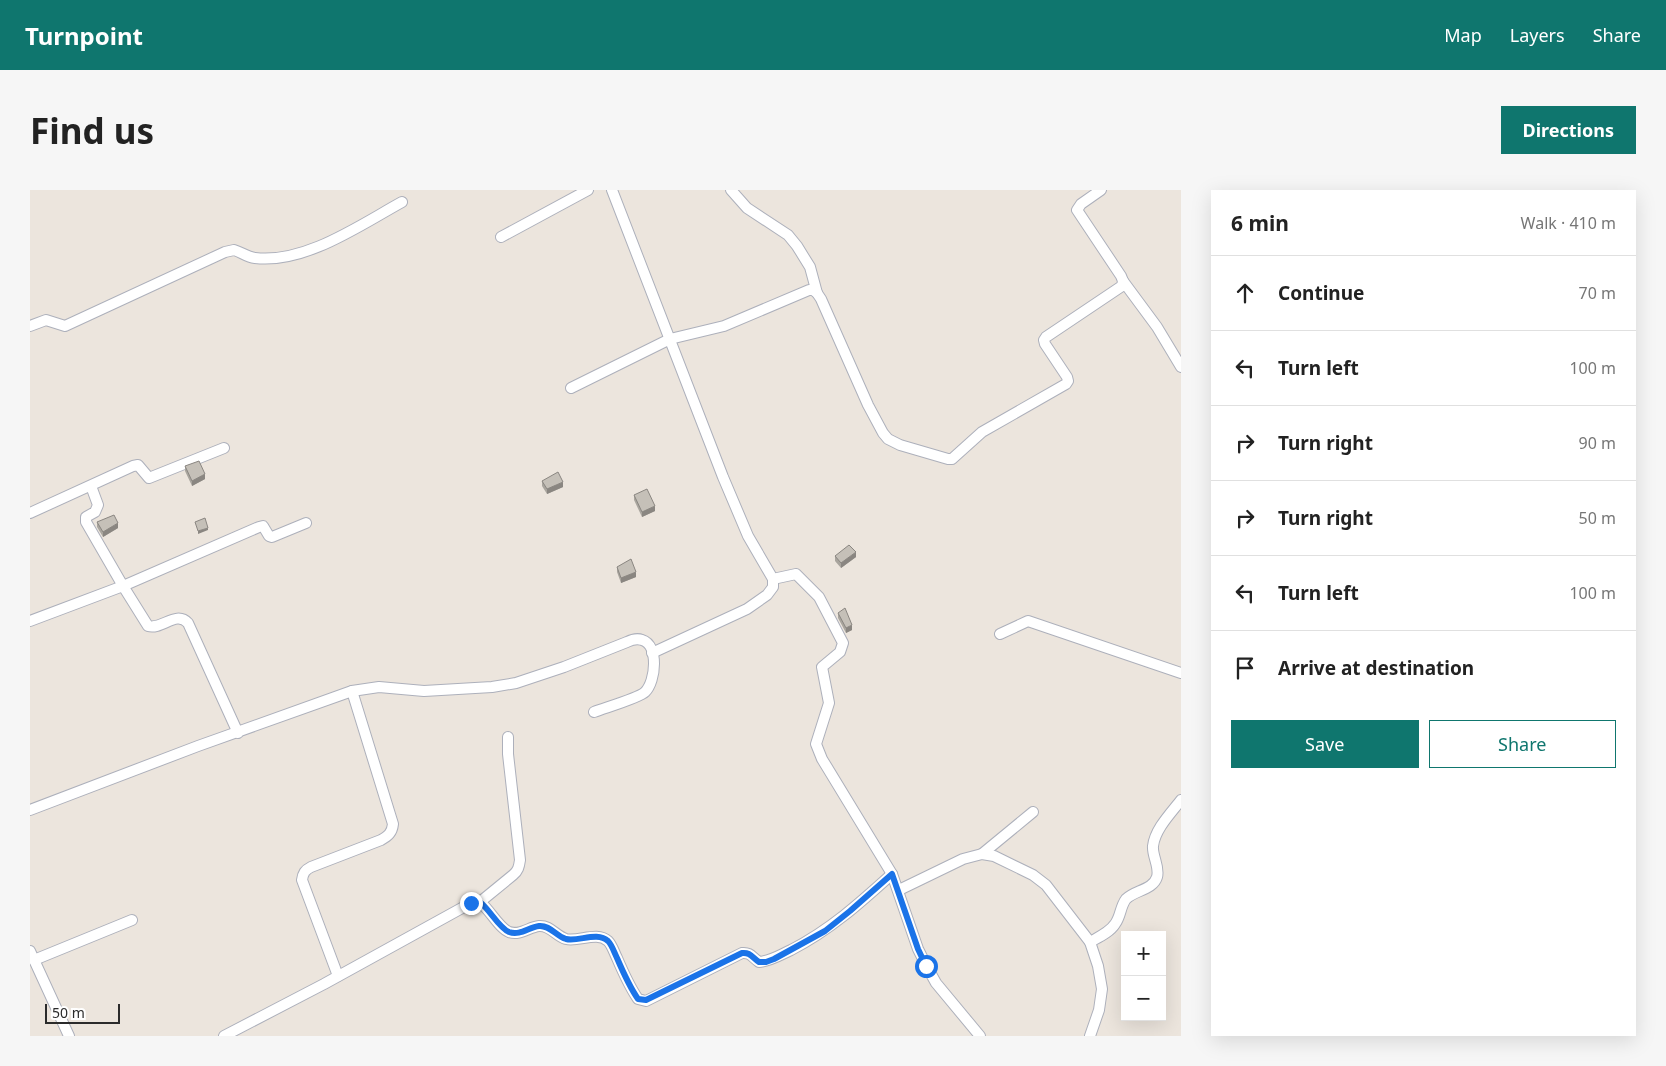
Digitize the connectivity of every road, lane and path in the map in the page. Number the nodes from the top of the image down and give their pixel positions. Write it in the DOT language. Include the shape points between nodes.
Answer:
graph roads {
  1 [pos="588,190"];
  2 [pos="612,190"];
  3 [pos="731,190"];
  4 [pos="1101,190"];
  5 [pos="402,202"];
  6 [pos="501,237"];
  7 [pos="1123,281"];
  8 [pos="817,292"];
  9 [pos="30,326"];
  10 [pos="670,339"];
  11 [pos="1181,367"];
  12 [pos="571,388"];
  13 [pos="224,448"];
  14 [pos="91,486"];
  15 [pos="30,513"];
  16 [pos="306,522"];
  17 [pos="773,579"];
  18 [pos="123,586"];
  19 [pos="30,620"];
  20 [pos="1000,634"];
  21 [pos="652,653"];
  22 [pos="1181,673"];
  23 [pos="352,691"];
  24 [pos="594,712"];
  25 [pos="238,733"];
  26 [pos="508,737"];
  27 [pos="1181,800"];
  28 [pos="30,810"];
  29 [pos="1033,812"];
  30 [pos="982,854"];
  31 [pos="892,874"];
  32 [pos="899,890"];
  33 [pos="480,902"];
  34 [pos="132,920"];
  35 [pos="1090,942"];
  36 [pos="32,956"];
  37 [pos="338,976"];
  38 [pos="69,1036"];
  39 [pos="224,1036"];
  40 [pos="980,1036"];
  41 [pos="1090,1036"];
  1 -- 6 [label="street"];
  2 -- 10 [label="street"];
  3 -- 8 [label="street" via="747,208 788,235 810,267"];
  4 -- 7 [label="street" via="1077,210"];
  5 -- 9 [label="street" via="322,246 304,252 258,258 240,251 225,252 65,326 46,320"];
  7 -- 8 [label="street" via="1118,289 1044,340 1067,377 1066,384 982,432 956,457 948,459 888,439 868,405"];
  7 -- 11 [label="street"];
  8 -- 10 [label="street" via="808,290 724,326"];
  10 -- 12 [label="street"];
  10 -- 17 [label="street" via="748,536"];
  13 -- 14 [label="street" via="152,477 148,478 138,465"];
  14 -- 15 [label="street"];
  14 -- 18 [label="street" via="98,505 95,512 86,517 86,522"];
  16 -- 18 [label="street" via="272,537 263,526 259,527"];
  17 -- 21 [label="street" via="773,587 758,603"];
  17 -- 31 [label="street" via="796,574 819,597 843,643 840,652 822,667 829,703 816,744"];
  18 -- 19 [label="street"];
  18 -- 25 [label="street" via="148,626 154,628 179,617 188,623"];
  20 -- 22 [label="street" via="1028,621"];
  21 -- 23 [label="street" via="647,643 637,639 516,683 424,691 379,687"];
  21 -- 24 [label="street" via="652,683 644,693"];
  23 -- 25 [label="street"];
  23 -- 37 [label="street" via="393,824 388,836 311,867 302,874"];
  25 -- 28 [label="street"];
  26 -- 33 [label="street" via="519,867"];
  27 -- 35 [label="street" via="1160,829 1153,847 1157,878 1150,887 1127,899 1115,924"];
  29 -- 30 [label="street"];
  30 -- 32 [label="street" via="963,859"];
  30 -- 35 [label="street" via="994,856 1039,880"];
  31 -- 32 [label="street"];
  31 -- 33 [label="street" via="838,921 789,951 766,962 742,953 646,1000 638,999 632,990 607,940 598,937 566,939 540,926 511,933 503,929"];
  32 -- 40 [label="street" via="926,966"];
  33 -- 37 [label="street" via="471,903"];
  34 -- 36 [label="street"];
  35 -- 41 [label="street" via="1102,989"];
  36 -- 38 [label="street"];
  37 -- 39 [label="street"];
}
